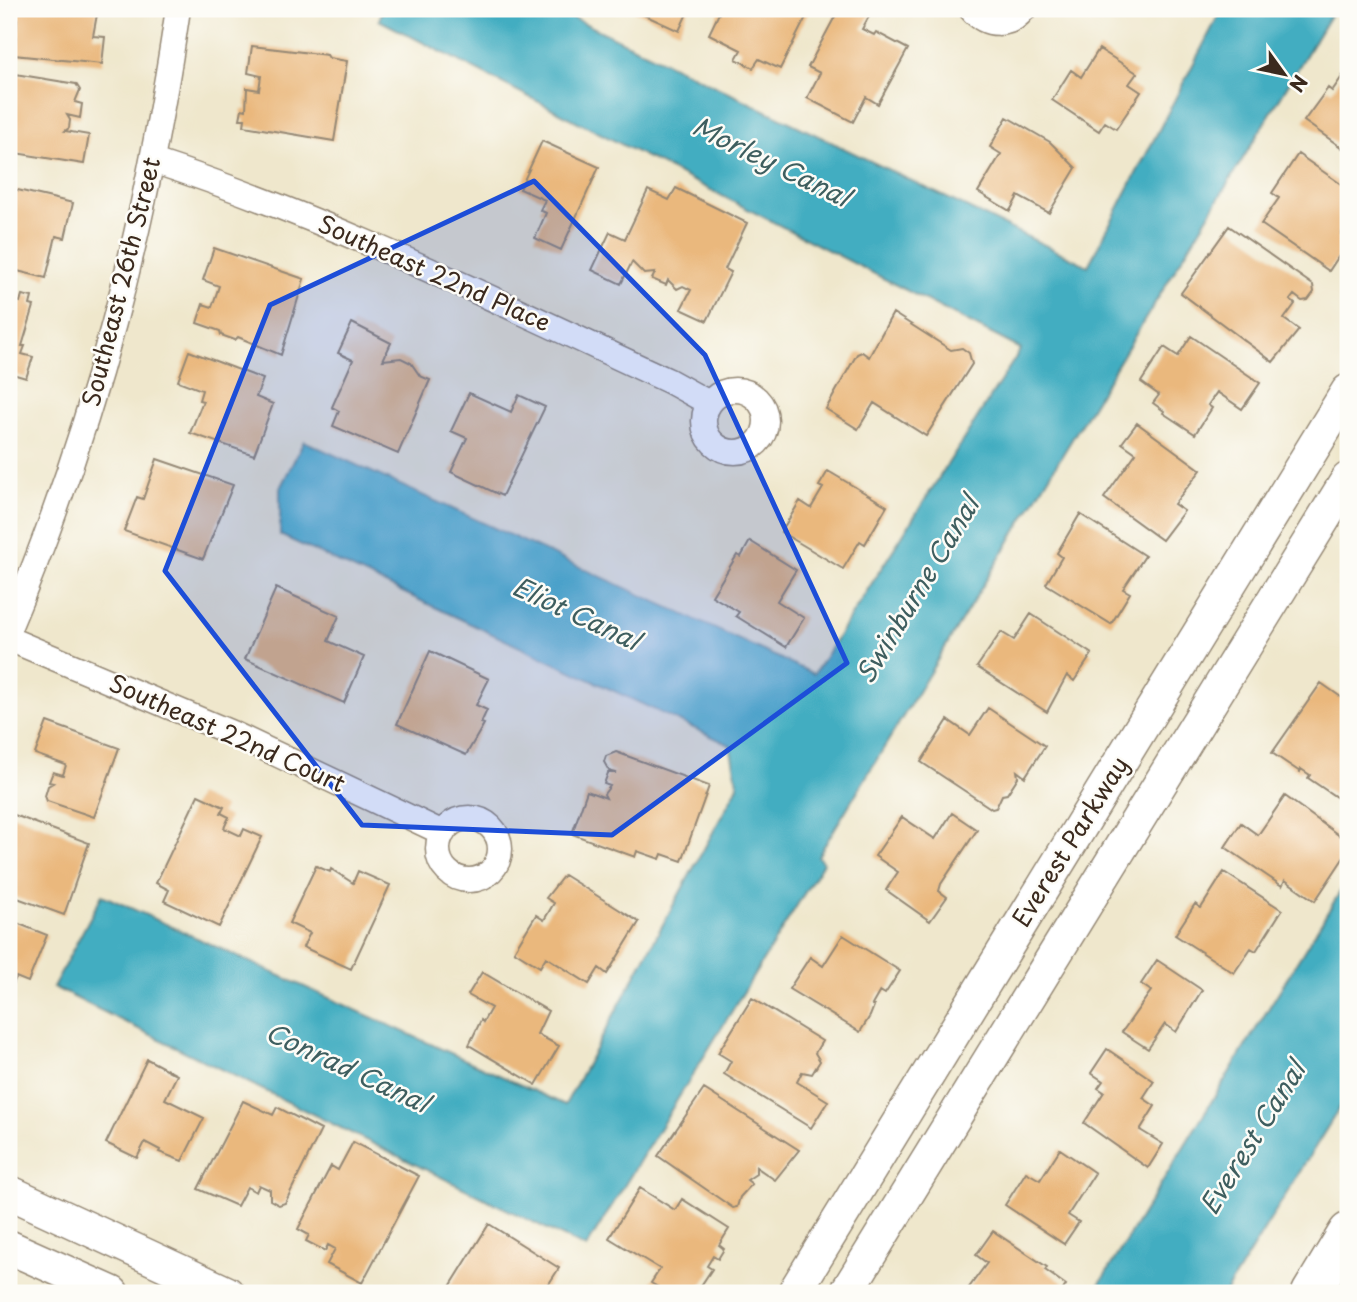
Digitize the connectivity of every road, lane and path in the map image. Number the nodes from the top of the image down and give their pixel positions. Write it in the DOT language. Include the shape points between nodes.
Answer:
graph roads {
  1 [pos="178,9"];
  2 [pos="971,9"];
  3 [pos="1024,9"];
  4 [pos="153,161"];
  5 [pos="1348,391"];
  6 [pos="709,403"];
  7 [pos="1348,480"];
  8 [pos="9,628"];
  9 [pos="9,639"];
  10 [pos="1192,645"];
  11 [pos="1230,669"];
  12 [pos="443,833"];
  13 [pos="9,1192"];
  14 [pos="1348,1232"];
  15 [pos="9,1247"];
  16 [pos="112,1293"];
  17 [pos="227,1293"];
  18 [pos="794,1293"];
  19 [pos="846,1293"];
  20 [pos="1311,1293"];
  1 -- 4 [label="street, Southeast 26th Street"];
  2 -- 3 [label="street" via="979,18 996,24 1014,19"];
  4 -- 6 [label="street, Southeast 22nd Place" via="330,227"];
  4 -- 8 [label="street, Southeast 26th Street" via="97,389"];
  5 -- 10 [label="street, Everest Parkway"];
  7 -- 11 [label="street, Everest Parkway"];
  9 -- 12 [label="street, Southeast 22nd Court" via="234,734"];
  10 -- 11 [label="street"];
  10 -- 18 [label="street, Everest Parkway"];
  11 -- 19 [label="street, Everest Parkway"];
  13 -- 17 [label="street"];
  14 -- 20 [label="highway"];
  15 -- 16 [label="street"];
}
